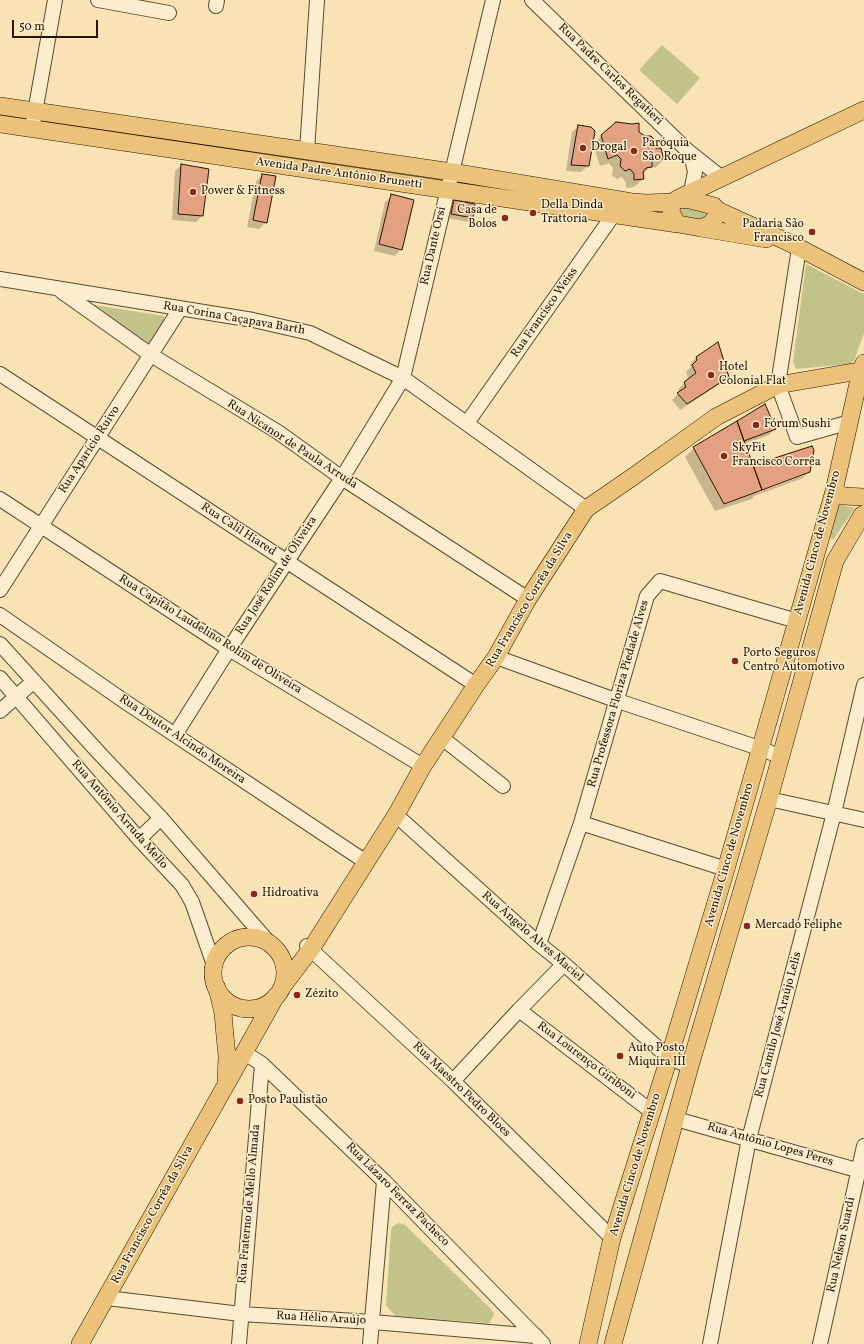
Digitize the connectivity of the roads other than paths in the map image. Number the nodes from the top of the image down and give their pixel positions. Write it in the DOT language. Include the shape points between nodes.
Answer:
graph roads {
  1 [pos="55,0"];
  2 [pos="98,0"];
  3 [pos="317,0"];
  4 [pos="493,0"];
  5 [pos="532,0"];
  6 [pos="169,14"];
  7 [pos="0,106"];
  8 [pos="864,110"];
  9 [pos="35,111"];
  10 [pos="0,124"];
  11 [pos="32,129"];
  12 [pos="307,151"];
  13 [pos="688,151"];
  14 [pos="452,172"];
  15 [pos="722,178"];
  16 [pos="447,190"];
  17 [pos="680,198"];
  18 [pos="615,207"];
  19 [pos="715,208"];
  20 [pos="678,224"];
  21 [pos="701,228"];
  22 [pos="794,246"];
  23 [pos="0,279"];
  24 [pos="864,282"];
  25 [pos="58,288"];
  26 [pos="180,309"];
  27 [pos="150,355"];
  28 [pos="863,368"];
  29 [pos="0,374"];
  30 [pos="404,378"];
  31 [pos="778,385"];
  32 [pos="850,422"];
  33 [pos="467,423"];
  34 [pos="97,438"];
  35 [pos="342,478"];
  36 [pos="834,491"];
  37 [pos="864,497"];
  38 [pos="0,498"];
  39 [pos="586,509"];
  40 [pos="864,514"];
  41 [pos="41,526"];
  42 [pos="286,561"];
  43 [pos="0,590"];
  44 [pos="528,599"];
  45 [pos="0,615"];
  46 [pos="797,621"];
  47 [pos="0,644"];
  48 [pos="229,649"];
  49 [pos="496,657"];
  50 [pos="0,678"];
  51 [pos="34,681"];
  52 [pos="476,685"];
  53 [pos="864,685"];
  54 [pos="17,696"];
  55 [pos="618,701"];
  56 [pos="0,711"];
  57 [pos="175,735"];
  58 [pos="442,738"];
  59 [pos="762,748"];
  60 [pos="781,757"];
  61 [pos="423,766"];
  62 [pos="503,786"];
  63 [pos="769,799"];
  64 [pos="834,813"];
  65 [pos="396,815"];
  66 [pos="161,818"];
  67 [pos="864,820"];
  68 [pos="581,823"];
  69 [pos="139,839"];
  70 [pos="366,862"];
  71 [pos="726,869"];
  72 [pos="312,944"];
  73 [pos="539,944"];
  74 [pos="273,946"];
  75 [pos="564,964"];
  76 [pos="214,965"];
  77 [pos="217,988"];
  78 [pos="279,992"];
  79 [pos="519,1010"];
  80 [pos="225,1037"];
  81 [pos="245,1053"];
  82 [pos="669,1058"];
  83 [pos="262,1064"];
  84 [pos="690,1066"];
  85 [pos="453,1081"];
  86 [pos="226,1085"];
  87 [pos="652,1112"];
  88 [pos="676,1119"];
  89 [pos="749,1139"];
  90 [pos="864,1146"];
  91 [pos="861,1171"];
  92 [pos="384,1181"];
  93 [pos="612,1238"];
  94 [pos="107,1298"];
  95 [pos="241,1314"];
  96 [pos="373,1322"];
  97 [pos="539,1341"];
  98 [pos="80,1344"];
  99 [pos="239,1344"];
  100 [pos="370,1344"];
  101 [pos="588,1344"];
  102 [pos="613,1344"];
  103 [pos="710,1344"];
  104 [pos="820,1344"];
  1 -- 9 [label="street"];
  2 -- 6 [label="street"];
  3 -- 12 [label="street"];
  4 -- 14 [label="street, Rua Dante Orsi"];
  5 -- 13 [label="street, Rua Padre Carlos Regatieri"];
  7 -- 9 [label="main road, Avenida Padre Antônio Brunetti"];
  8 -- 15 [label="main road"];
  9 -- 11 [label="street"];
  9 -- 12 [label="main road, Avenida Padre Antônio Brunetti"];
  10 -- 11 [label="main road, Avenida Padre Antônio Brunetti"];
  11 -- 16 [label="main road, Avenida Padre Antônio Brunetti"];
  12 -- 14 [label="main road, Avenida Padre Antônio Brunetti"];
  13 -- 15 [label="street, Rua Padre Carlos Regatieri"];
  13 -- 17 [label="street" via="695,172"];
  14 -- 16 [label="street, Rua Dante Orsi"];
  14 -- 18 [label="main road, Avenida Padre Antônio Brunetti"];
  15 -- 17 [label="main road"];
  15 -- 19 [label="main road" via="713,194"];
  16 -- 18 [label="main road, Avenida Padre Antônio Brunetti"];
  16 -- 30 [label="street, Rua Dante Orsi"];
  17 -- 18 [label="main road, Avenida Padre Antônio Brunetti"];
  17 -- 19 [label="main road"];
  17 -- 20 [label="main road" via="671,210"];
  18 -- 20 [label="main road, Avenida Padre Antônio Brunetti"];
  18 -- 33 [label="street, Rua Francisco Weiss"];
  19 -- 21 [label="main road" via="714,220"];
  19 -- 22 [label="main road"];
  20 -- 21 [label="main road, Avenida Padre Antônio Brunetti"];
  21 -- 22 [label="main road, Avenida Padre Antônio Brunetti"];
  22 -- 24 [label="main road"];
  22 -- 31 [label="street"];
  23 -- 25 [label="street, Rua Corina Caçapava Barth"];
  25 -- 26 [label="street, Rua Corina Caçapava Barth"];
  25 -- 27 [label="street, Rua Nicanor de Paula Arruda"];
  26 -- 27 [label="street, Rua Aparício Ruivo"];
  26 -- 30 [label="street, Rua Corina Caçapava Barth" via="253,320 310,333"];
  27 -- 34 [label="street, Rua Aparício Ruivo"];
  27 -- 35 [label="street, Rua Nicanor de Paula Arruda" via="278,432"];
  28 -- 31 [label="main road, Rua Francisco Corrêa da Silva"];
  28 -- 32 [label="main road, Avenida Cinco de Novembro"];
  29 -- 34 [label="street, Rua Calil Hiared"];
  30 -- 33 [label="street, Rua Corina Caçapava Barth"];
  30 -- 35 [label="street, Rua Dante Orsi"];
  31 -- 32 [label="street" via="797,437"];
  31 -- 39 [label="main road, Rua Francisco Corrêa da Silva" via="716,417"];
  32 -- 36 [label="main road, Avenida Cinco de Novembro"];
  33 -- 39 [label="street, Rua Corina Caçapava Barth"];
  34 -- 41 [label="street, Rua Aparício Ruivo"];
  34 -- 42 [label="street, Rua Calil Hiared"];
  35 -- 42 [label="street, Rua José Rolim de Oliveira"];
  35 -- 44 [label="street, Rua Nicanor de Paula Arruda"];
  36 -- 37 [label="main road" via="843,496"];
  36 -- 46 [label="main road, Avenida Cinco de Novembro"];
  38 -- 41 [label="street, Rua Capitão Laudelino Rolim de Oliveira"];
  39 -- 44 [label="main road, Rua Francisco Corrêa da Silva"];
  40 -- 60 [label="main road, Avenida Cinco de Novembro" via="835,561"];
  41 -- 43 [label="street, Rua Aparício Ruivo"];
  41 -- 48 [label="street, Rua Capitão Laudelino Rolim de Oliveira"];
  42 -- 48 [label="street, Rua José Rolim de Oliveira"];
  42 -- 52 [label="street, Rua Calil Hiared"];
  44 -- 49 [label="main road, Rua Francisco Corrêa da Silva"];
  45 -- 57 [label="street, Rua Doutor Alcindo Moreira" via="126,704"];
  46 -- 55 [label="street, Rua Professora Floriza Piedade Alves" via="660,581 647,596"];
  46 -- 59 [label="main road, Avenida Cinco de Novembro"];
  47 -- 51 [label="street"];
  48 -- 57 [label="street, Rua José Rolim de Oliveira"];
  48 -- 61 [label="street, Rua Capitão Laudelino Rolim de Oliveira"];
  49 -- 52 [label="main road, Rua Francisco Corrêa da Silva"];
  49 -- 55 [label="street"];
  50 -- 54 [label="street, Rua Antônio Arruda Mello"];
  51 -- 54 [label="street"];
  51 -- 66 [label="street"];
  52 -- 58 [label="main road, Rua Francisco Corrêa da Silva"];
  53 -- 64 [label="street, Rua Camilo José Araújo Lelis"];
  54 -- 56 [label="street"];
  54 -- 69 [label="street, Rua Antônio Arruda Mello"];
  55 -- 59 [label="street"];
  55 -- 68 [label="street, Rua Professora Floriza Piedade Alves"];
  57 -- 70 [label="street, Rua Doutor Alcindo Moreira"];
  58 -- 61 [label="main road, Rua Francisco Corrêa da Silva"];
  58 -- 62 [label="street"];
  59 -- 60 [label="street"];
  59 -- 71 [label="main road, Avenida Cinco de Novembro"];
  60 -- 63 [label="main road, Avenida Cinco de Novembro"];
  61 -- 65 [label="main road, Rua Francisco Corrêa da Silva"];
  63 -- 64 [label="street"];
  63 -- 84 [label="main road, Avenida Cinco de Novembro"];
  64 -- 67 [label="street"];
  64 -- 89 [label="street, Rua Camilo José Araújo Lelis"];
  65 -- 70 [label="main road, Rua Francisco Corrêa da Silva"];
  65 -- 73 [label="street, Rua Ângelo Alves Maciel"];
  66 -- 69 [label="street"];
  66 -- 74 [label="street"];
  68 -- 71 [label="street"];
  68 -- 73 [label="street, Rua Professora Floriza Piedade Alves"];
  69 -- 76 [label="street, Rua Antônio Arruda Mello" via="182,885 192,902"];
  70 -- 72 [label="main road, Rua Francisco Corrêa da Silva"];
  71 -- 82 [label="main road, Avenida Cinco de Novembro"];
  72 -- 74 [label="main road" via="296,952 284,951"];
  72 -- 78 [label="main road, Rua Francisco Corrêa da Silva"];
  72 -- 85 [label="street, Rua Maestro Pedro Bloes"];
  73 -- 75 [label="street, Rua Ângelo Alves Maciel"];
  74 -- 76 [label="main road" via="260,939 248,937 236,940 218,954"];
  74 -- 78 [label="main road" via="284,963 285,971"];
  75 -- 79 [label="street"];
  75 -- 82 [label="street, Rua Ângelo Alves Maciel"];
  76 -- 77 [label="main road"];
  77 -- 78 [label="main road" via="233,1005 244,1008 256,1008 267,1004"];
  77 -- 80 [label="main road, Rua Francisco Corrêa da Silva"];
  78 -- 81 [label="main road, Rua Francisco Corrêa da Silva"];
  79 -- 85 [label="street"];
  79 -- 87 [label="street, Rua Lourenço Giriboni"];
  80 -- 81 [label="main road"];
  80 -- 86 [label="main road, Rua Francisco Corrêa da Silva"];
  81 -- 83 [label="street, Rua Lázaro Ferraz Pacheco"];
  81 -- 86 [label="main road, Rua Francisco Corrêa da Silva"];
  82 -- 84 [label="street"];
  82 -- 87 [label="main road, Avenida Cinco de Novembro"];
  83 -- 92 [label="street, Rua Lázaro Ferraz Pacheco"];
  83 -- 95 [label="street, Rua Fraterno de Mello Almada"];
  84 -- 88 [label="main road, Avenida Cinco de Novembro"];
  85 -- 93 [label="street, Rua Maestro Pedro Bloes"];
  86 -- 94 [label="main road, Rua Francisco Corrêa da Silva"];
  87 -- 93 [label="main road, Avenida Cinco de Novembro"];
  88 -- 89 [label="street, Rua Antônio Lopes Peres"];
  88 -- 102 [label="main road, Avenida Cinco de Novembro"];
  89 -- 91 [label="street, Rua Antônio Lopes Peres"];
  89 -- 103 [label="street, Rua Camilo José Araújo Lelis"];
  90 -- 91 [label="street, Rua Nelson Suardi"];
  91 -- 104 [label="street, Rua Nelson Suardi"];
  92 -- 96 [label="street"];
  92 -- 97 [label="street, Rua Lázaro Ferraz Pacheco"];
  93 -- 101 [label="main road, Avenida Cinco de Novembro"];
  94 -- 95 [label="street, Rua Hélio Araújo"];
  94 -- 98 [label="main road, Rua Francisco Corrêa da Silva"];
  95 -- 96 [label="street, Rua Hélio Araújo"];
  95 -- 99 [label="street, Rua Fraterno de Mello Almada"];
  96 -- 97 [label="street, Rua Hélio Araújo"];
  96 -- 100 [label="street"];
}
